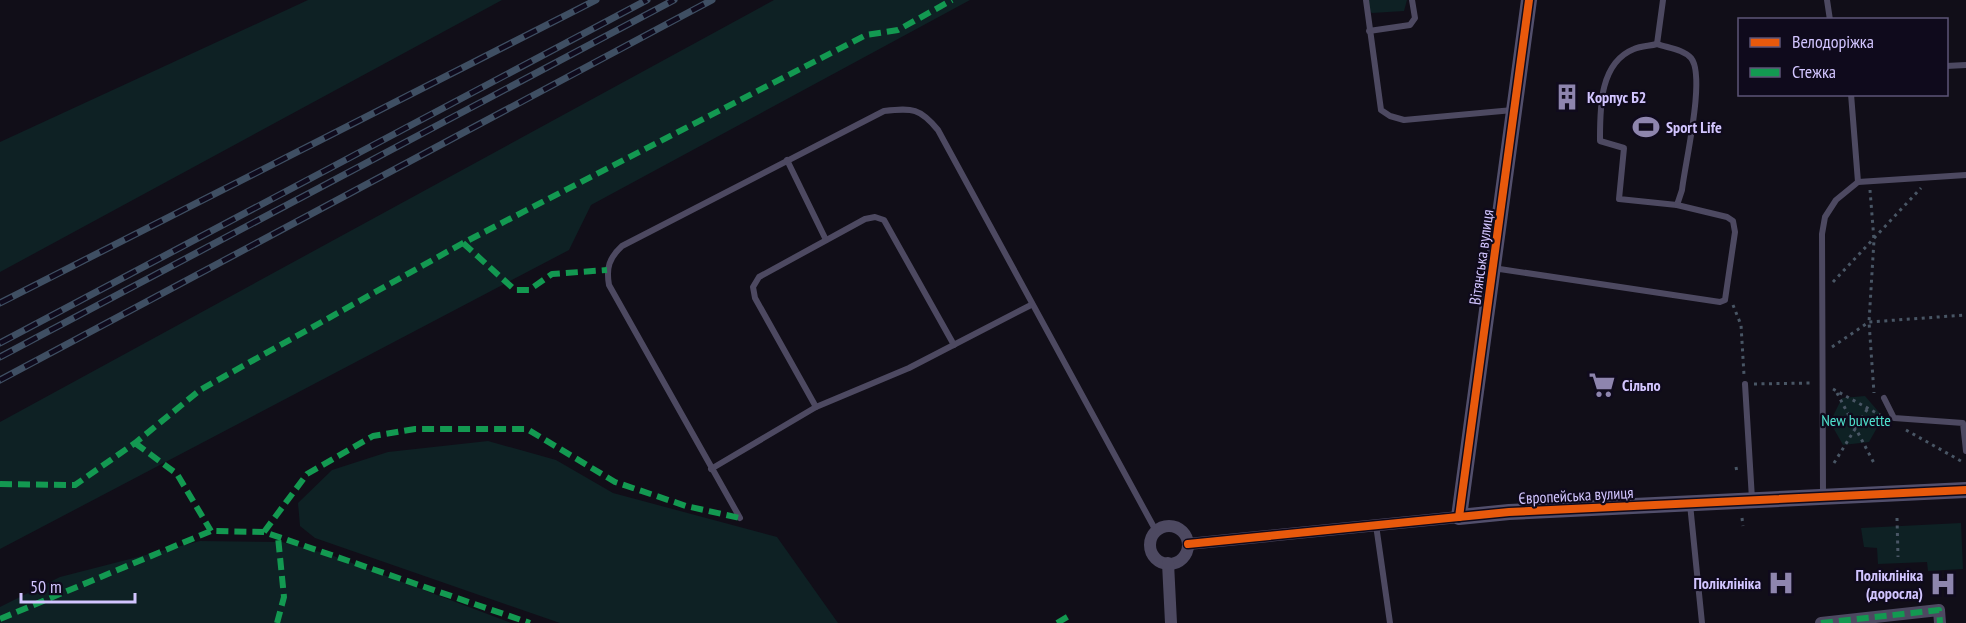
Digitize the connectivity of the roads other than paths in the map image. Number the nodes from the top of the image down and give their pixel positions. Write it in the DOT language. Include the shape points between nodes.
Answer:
graph roads {
  1 [pos="1366,0"];
  2 [pos="1412,0"];
  3 [pos="1529,0"];
  4 [pos="1663,0"];
  5 [pos="1827,0"];
  6 [pos="1830,18"];
  7 [pos="1369,31"];
  8 [pos="1657,44"];
  9 [pos="1966,65"];
  10 [pos="1948,66"];
  11 [pos="1851,96"];
  12 [pos="1513,110"];
  13 [pos="787,160"];
  14 [pos="1966,175"];
  15 [pos="1858,182"];
  16 [pos="1677,205"];
  17 [pos="826,240"];
  18 [pos="1493,268"];
  19 [pos="1031,305"];
  20 [pos="954,345"];
  21 [pos="1745,384"];
  22 [pos="1884,398"];
  23 [pos="816,407"];
  24 [pos="1965,423"];
  25 [pos="1966,451"];
  26 [pos="711,469"];
  27 [pos="1966,490"];
  28 [pos="1823,496"];
  29 [pos="1752,500"];
  30 [pos="1690,503"];
  31 [pos="1460,517"];
  32 [pos="740,518"];
  33 [pos="1377,525"];
  34 [pos="1156,531"];
  35 [pos="1188,544"];
  36 [pos="1168,563"];
  37 [pos="1171,623"];
  38 [pos="1390,623"];
  39 [pos="1702,623"];
  40 [pos="1821,623"];
  41 [pos="1940,623"];
  1 -- 7 [label="lane"];
  2 -- 7 [label="lane" via="1415,18 1410,25"];
  3 -- 12 [label="street, Вітянська вулиця"];
  4 -- 8 [label="lane"];
  5 -- 6 [label="lane"];
  7 -- 12 [label="lane" via="1378,100 1381,110 1390,116 1404,120"];
  8 -- 16 [label="lane" via="1689,56 1697,67"];
  8 -- 16 [label="lane" via="1633,49 1607,72 1600,141 1624,148 1618,199"];
  9 -- 10 [label="lane"];
  11 -- 15 [label="lane"];
  12 -- 18 [label="street, Вітянська вулиця"];
  13 -- 17 [label="lane"];
  13 -- 19 [label="lane" via="884,111 905,109 925,114 938,130"];
  13 -- 26 [label="lane" via="622,246 612,256 607,270 609,285"];
  14 -- 15 [label="lane"];
  15 -- 28 [label="lane" via="1836,200 1825,217 1822,234"];
  16 -- 18 [label="lane" via="1727,216 1733,221 1735,232 1725,300"];
  17 -- 20 [label="lane" via="865,219 884,220"];
  17 -- 23 [label="lane" via="759,277 753,287 755,298"];
  18 -- 31 [label="street, Вітянська вулиця"];
  19 -- 20 [label="lane"];
  19 -- 34 [label="lane"];
  20 -- 23 [label="lane"];
  21 -- 29 [label="lane"];
  22 -- 24 [label="lane" via="1894,418"];
  23 -- 26 [label="lane"];
  24 -- 25 [label="lane"];
  26 -- 32 [label="lane"];
  27 -- 28 [label="street, Європейська вулиця"];
  28 -- 29 [label="street, Європейська вулиця"];
  29 -- 30 [label="street, Європейська вулиця"];
  30 -- 31 [label="street, Європейська вулиця"];
  30 -- 39 [label="lane"];
  31 -- 33 [label="street, Європейська вулиця"];
  33 -- 35 [label="street, Європейська вулиця"];
  33 -- 38 [label="lane"];
  34 -- 35 [label="street" via="1173,526 1184,532"];
  34 -- 36 [label="street" via="1151,542 1153,554"];
  35 -- 36 [label="street" via="1185,556"];
  36 -- 37 [label="street"];
  40 -- 41 [label="street" via="1939,610"];
}
